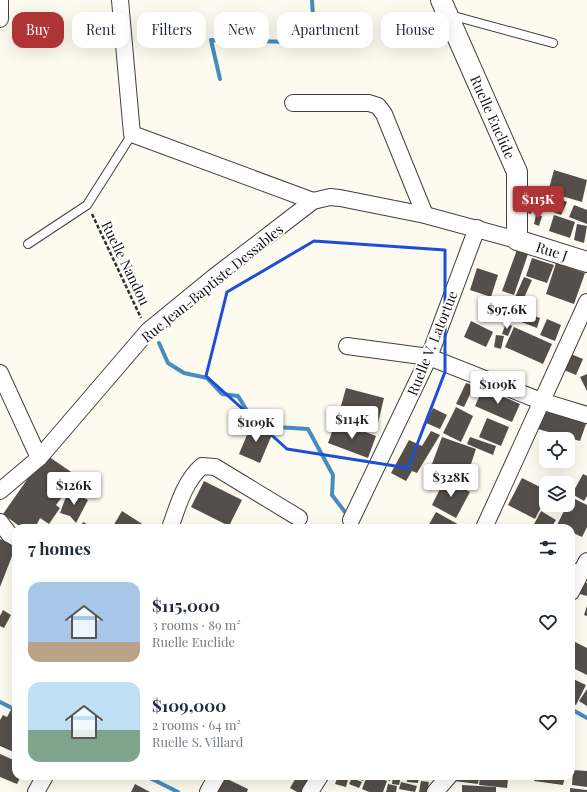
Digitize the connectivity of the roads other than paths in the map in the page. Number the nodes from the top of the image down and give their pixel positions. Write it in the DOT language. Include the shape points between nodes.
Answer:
graph roads {
  1 [pos="120,0"];
  2 [pos="444,7"];
  3 [pos="553,43"];
  4 [pos="293,103"];
  5 [pos="132,134"];
  6 [pos="313,201"];
  7 [pos="425,215"];
  8 [pos="477,228"];
  9 [pos="517,240"];
  10 [pos="28,244"];
  11 [pos="587,262"];
  12 [pos="587,302"];
  13 [pos="347,346"];
  14 [pos="429,357"];
  15 [pos="0,373"];
  16 [pos="541,401"];
  17 [pos="587,415"];
  18 [pos="39,458"];
  19 [pos="0,491"];
  20 [pos="299,518"];
  21 [pos="351,520"];
  22 [pos="0,522"];
  23 [pos="172,524"];
  24 [pos="486,524"];
  25 [pos="12,536"];
  26 [pos="580,566"];
  27 [pos="575,580"];
  28 [pos="43,780"];
  29 [pos="215,780"];
  30 [pos="318,780"];
  31 [pos="446,780"];
  32 [pos="36,792"];
  33 [pos="208,792"];
  34 [pos="310,792"];
  35 [pos="435,792"];
  1 -- 5 [label="street"];
  2 -- 3 [label="lane" via="466,18"];
  2 -- 9 [label="street, Ruelle Euclide" via="517,172"];
  4 -- 7 [label="street" via="369,103 378,106 384,114"];
  5 -- 6 [label="street"];
  5 -- 10 [label="lane" via="87,204"];
  6 -- 7 [label="street" via="330,197 340,198"];
  6 -- 18 [label="street, Rue Jean-Baptiste Dessables" via="148,331"];
  7 -- 8 [label="street"];
  8 -- 9 [label="street"];
  8 -- 14 [label="street, Ruelle V. Latortue"];
  9 -- 11 [label="street, Rue J"];
  12 -- 16 [label="street"];
  13 -- 14 [label="street"];
  14 -- 16 [label="street"];
  14 -- 21 [label="street, Ruelle V. Latortue"];
  15 -- 18 [label="street"];
  16 -- 17 [label="street"];
  16 -- 24 [label="street"];
  18 -- 19 [label="street, Rue Jean-Baptiste Dessables"];
  20 -- 23 [label="street" via="215,467 202,466 193,474 186,487"];
  22 -- 25 [label="street"];
  26 -- 27 [label="street"];
  28 -- 32 [label="street"];
  29 -- 33 [label="street"];
  30 -- 34 [label="street"];
  31 -- 35 [label="street"];
}
